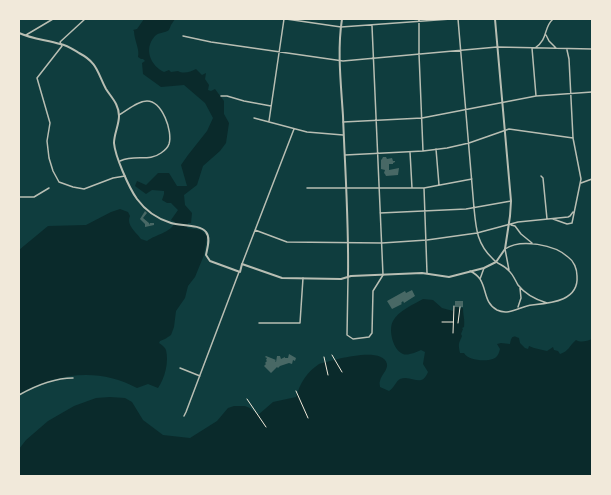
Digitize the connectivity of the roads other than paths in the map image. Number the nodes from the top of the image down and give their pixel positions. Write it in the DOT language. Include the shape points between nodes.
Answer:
graph roads {
  1 [pos="53,19"];
  2 [pos="85,19"];
  3 [pos="285,19"];
  4 [pos="342,19"];
  5 [pos="451,19"];
  6 [pos="458,19"];
  7 [pos="495,19"];
  8 [pos="553,19"];
  9 [pos="419,20"];
  10 [pos="372,26"];
  11 [pos="341,27"];
  12 [pos="19,33"];
  13 [pos="546,35"];
  14 [pos="25,36"];
  15 [pos="183,36"];
  16 [pos="60,44"];
  17 [pos="497,47"];
  18 [pos="532,48"];
  19 [pos="535,48"];
  20 [pos="556,48"];
  21 [pos="592,49"];
  22 [pos="460,50"];
  23 [pos="567,50"];
  24 [pos="280,51"];
  25 [pos="419,54"];
  26 [pos="373,58"];
  27 [pos="340,61"];
  28 [pos="592,92"];
  29 [pos="571,93"];
  30 [pos="221,96"];
  31 [pos="536,96"];
  32 [pos="502,102"];
  33 [pos="271,106"];
  34 [pos="466,109"];
  35 [pos="119,115"];
  36 [pos="254,118"];
  37 [pos="422,118"];
  38 [pos="269,121"];
  39 [pos="376,121"];
  40 [pos="343,122"];
  41 [pos="294,129"];
  42 [pos="504,130"];
  43 [pos="344,135"];
  44 [pos="573,138"];
  45 [pos="469,143"];
  46 [pos="436,149"];
  47 [pos="423,151"];
  48 [pos="410,152"];
  49 [pos="377,154"];
  50 [pos="345,155"];
  51 [pos="120,161"];
  52 [pos="125,176"];
  53 [pos="541,176"];
  54 [pos="472,179"];
  55 [pos="592,179"];
  56 [pos="581,183"];
  57 [pos="439,185"];
  58 [pos="49,188"];
  59 [pos="307,188"];
  60 [pos="347,188"];
  61 [pos="379,188"];
  62 [pos="412,188"];
  63 [pos="424,188"];
  64 [pos="19,197"];
  65 [pos="511,201"];
  66 [pos="474,208"];
  67 [pos="425,211"];
  68 [pos="573,212"];
  69 [pos="380,213"];
  70 [pos="552,218"];
  71 [pos="547,219"];
  72 [pos="509,224"];
  73 [pos="256,230"];
  74 [pos="477,233"];
  75 [pos="427,240"];
  76 [pos="348,243"];
  77 [pos="382,243"];
  78 [pos="532,243"];
  79 [pos="505,249"];
  80 [pos="496,262"];
  81 [pos="242,264"];
  82 [pos="484,268"];
  83 [pos="509,270"];
  84 [pos="240,272"];
  85 [pos="470,272"];
  86 [pos="427,273"];
  87 [pos="383,275"];
  88 [pos="348,277"];
  89 [pos="303,278"];
  90 [pos="480,279"];
  91 [pos="520,287"];
  92 [pos="547,303"];
  93 [pos="518,308"];
  94 [pos="259,323"];
  95 [pos="180,368"];
  96 [pos="200,376"];
  97 [pos="73,378"];
  98 [pos="19,395"];
  99 [pos="184,416"];
  1 -- 14 [label="street"];
  2 -- 16 [label="street"];
  3 -- 11 [label="street"];
  3 -- 24 [label="street"];
  4 -- 11 [label="street"];
  5 -- 9 [label="street"];
  6 -- 22 [label="street"];
  7 -- 17 [label="street"];
  8 -- 13 [label="street" via="547,27"];
  9 -- 10 [label="street"];
  9 -- 25 [label="street"];
  10 -- 11 [label="street"];
  10 -- 26 [label="street"];
  11 -- 27 [label="street"];
  12 -- 14 [label="street"];
  13 -- 19 [label="street"];
  13 -- 20 [label="street"];
  14 -- 16 [label="street"];
  15 -- 24 [label="street"];
  16 -- 35 [label="street" via="84,56 96,67 117,104"];
  16 -- 52 [label="street" via="62,46 37,78 49,118 47,141 53,171 62,184 80,189"];
  17 -- 18 [label="street"];
  17 -- 22 [label="street"];
  17 -- 32 [label="street"];
  18 -- 19 [label="street"];
  18 -- 31 [label="street"];
  19 -- 20 [label="street"];
  20 -- 23 [label="street"];
  21 -- 23 [label="street"];
  22 -- 25 [label="street"];
  22 -- 34 [label="street"];
  23 -- 29 [label="street"];
  24 -- 27 [label="street"];
  24 -- 33 [label="street"];
  25 -- 26 [label="street"];
  25 -- 37 [label="street"];
  26 -- 27 [label="street"];
  26 -- 39 [label="street"];
  27 -- 40 [label="street"];
  28 -- 29 [label="street"];
  29 -- 31 [label="street"];
  29 -- 44 [label="street"];
  30 -- 33 [label="street"];
  31 -- 32 [label="street"];
  32 -- 34 [label="street"];
  32 -- 42 [label="street"];
  33 -- 38 [label="street"];
  34 -- 37 [label="street"];
  34 -- 45 [label="street"];
  35 -- 51 [label="street" via="114,141"];
  35 -- 51 [label="street" via="138,103 152,102 160,109 166,120 170,140 168,147 156,157 133,157"];
  36 -- 38 [label="street"];
  37 -- 39 [label="street"];
  37 -- 47 [label="street"];
  38 -- 41 [label="street"];
  39 -- 40 [label="street"];
  39 -- 49 [label="street"];
  40 -- 43 [label="street"];
  41 -- 43 [label="street"];
  41 -- 73 [label="street"];
  42 -- 44 [label="street"];
  42 -- 45 [label="street"];
  42 -- 65 [label="street"];
  43 -- 50 [label="street"];
  44 -- 56 [label="street"];
  45 -- 46 [label="street"];
  45 -- 54 [label="street"];
  46 -- 47 [label="street"];
  46 -- 57 [label="street"];
  47 -- 48 [label="street"];
  48 -- 49 [label="street"];
  48 -- 62 [label="street"];
  49 -- 50 [label="street"];
  49 -- 61 [label="street"];
  50 -- 60 [label="street"];
  51 -- 52 [label="street"];
  52 -- 84 [label="street" via="137,200 144,207 174,224 202,228 208,235 208,259"];
  53 -- 71 [label="street"];
  54 -- 57 [label="street"];
  54 -- 66 [label="street"];
  55 -- 56 [label="street"];
  56 -- 68 [label="street"];
  57 -- 63 [label="street"];
  58 -- 64 [label="street" via="34,197"];
  59 -- 60 [label="street"];
  60 -- 61 [label="street"];
  60 -- 76 [label="street"];
  61 -- 62 [label="street"];
  61 -- 69 [label="street"];
  62 -- 63 [label="street"];
  63 -- 67 [label="street"];
  65 -- 66 [label="street"];
  65 -- 72 [label="street"];
  66 -- 67 [label="street"];
  66 -- 74 [label="street"];
  67 -- 69 [label="street"];
  67 -- 75 [label="street"];
  68 -- 70 [label="street" via="570,216"];
  68 -- 70 [label="street" via="573,221 570,224"];
  69 -- 77 [label="street"];
  70 -- 71 [label="street"];
  71 -- 72 [label="street"];
  72 -- 74 [label="street"];
  72 -- 78 [label="street" via="515,226"];
  72 -- 79 [label="street"];
  73 -- 76 [label="street" via="287,242"];
  73 -- 81 [label="street"];
  74 -- 75 [label="street"];
  74 -- 80 [label="street" via="481,244"];
  75 -- 77 [label="street"];
  75 -- 86 [label="street"];
  76 -- 77 [label="street"];
  76 -- 88 [label="street"];
  77 -- 87 [label="street"];
  78 -- 79 [label="street" via="513,244"];
  78 -- 92 [label="street" via="566,255 573,262 577,272 572,293 561,300"];
  79 -- 80 [label="street"];
  79 -- 83 [label="street"];
  80 -- 82 [label="street"];
  80 -- 83 [label="street"];
  81 -- 84 [label="street"];
  81 -- 89 [label="street" via="273,276"];
  82 -- 85 [label="street"];
  82 -- 90 [label="street"];
  83 -- 91 [label="street"];
  84 -- 96 [label="street"];
  85 -- 86 [label="street" via="449,276"];
  85 -- 90 [label="street"];
  86 -- 87 [label="street"];
  87 -- 88 [label="street"];
  87 -- 88 [label="street" via="373,291 371,336 356,339 349,337 346,332"];
  88 -- 89 [label="street"];
  89 -- 94 [label="street" via="300,323"];
  90 -- 93 [label="street" via="487,300 496,309 508,312"];
  91 -- 92 [label="street"];
  91 -- 93 [label="street" via="521,298"];
  92 -- 93 [label="street"];
  95 -- 96 [label="street"];
  96 -- 99 [label="street"];
  97 -- 98 [label="street" via="48,382"];
}
